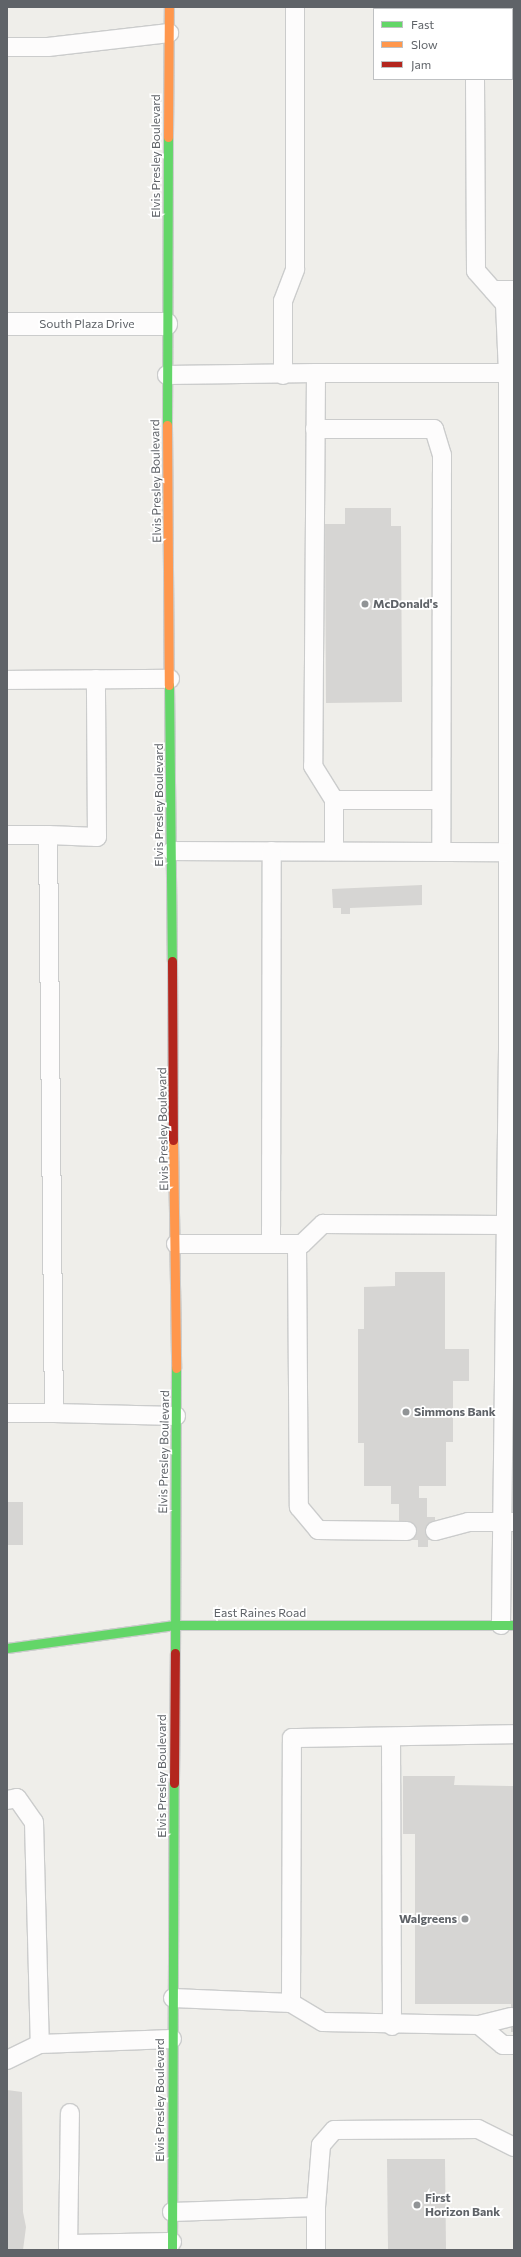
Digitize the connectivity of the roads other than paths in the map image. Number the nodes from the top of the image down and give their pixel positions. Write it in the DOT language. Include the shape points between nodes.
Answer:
graph roads {
  1 [pos="169,7"];
  2 [pos="295,7"];
  3 [pos="169,33"];
  4 [pos="7,47"];
  5 [pos="474,80"];
  6 [pos="493,290"];
  7 [pos="514,290"];
  8 [pos="7,324"];
  9 [pos="166,324"];
  10 [pos="316,373"];
  11 [pos="508,373"];
  12 [pos="167,375"];
  13 [pos="283,375"];
  14 [pos="315,429"];
  15 [pos="96,679"];
  16 [pos="170,679"];
  17 [pos="7,680"];
  18 [pos="334,800"];
  19 [pos="440,800"];
  20 [pos="7,835"];
  21 [pos="48,836"];
  22 [pos="172,851"];
  23 [pos="272,851"];
  24 [pos="334,851"];
  25 [pos="441,852"];
  26 [pos="508,852"];
  27 [pos="511,1050"];
  28 [pos="505,1225"];
  29 [pos="176,1244"];
  30 [pos="271,1244"];
  31 [pos="297,1244"];
  32 [pos="7,1413"];
  33 [pos="54,1414"];
  34 [pos="176,1416"];
  35 [pos="508,1522"];
  36 [pos="407,1531"];
  37 [pos="435,1531"];
  38 [pos="174,1625"];
  39 [pos="507,1625"];
  40 [pos="7,1648"];
  41 [pos="514,1734"];
  42 [pos="391,1737"];
  43 [pos="7,1800"];
  44 [pos="173,1998"];
  45 [pos="291,2003"];
  46 [pos="510,2017"];
  47 [pos="479,2025"];
  48 [pos="392,2026"];
  49 [pos="172,2039"];
  50 [pos="40,2044"];
  51 [pos="514,2045"];
  52 [pos="7,2060"];
  53 [pos="70,2113"];
  54 [pos="514,2147"];
  55 [pos="316,2207"];
  56 [pos="172,2212"];
  57 [pos="172,2246"];
  58 [pos="68,2247"];
  59 [pos="316,2250"];
  1 -- 3 [label="main road, Elvis Presley Boulevard"];
  2 -- 13 [label="lane" via="295,269 283,300"];
  3 -- 4 [label="lane" via="48,47"];
  3 -- 9 [label="main road, Elvis Presley Boulevard"];
  5 -- 6 [label="lane" via="476,271"];
  6 -- 7 [label="lane"];
  6 -- 11 [label="lane" via="505,304"];
  8 -- 9 [label="street, South Plaza Drive"];
  9 -- 12 [label="main road, Elvis Presley Boulevard"];
  10 -- 11 [label="lane"];
  10 -- 13 [label="lane"];
  10 -- 14 [label="lane"];
  11 -- 26 [label="lane"];
  12 -- 13 [label="lane"];
  12 -- 16 [label="main road, Elvis Presley Boulevard"];
  14 -- 18 [label="lane" via="313,766"];
  14 -- 19 [label="lane" via="434,428 442,455"];
  15 -- 16 [label="lane"];
  15 -- 17 [label="lane"];
  15 -- 21 [label="lane" via="97,837"];
  16 -- 22 [label="main road, Elvis Presley Boulevard"];
  18 -- 19 [label="lane"];
  18 -- 24 [label="lane"];
  19 -- 25 [label="lane"];
  20 -- 21 [label="lane"];
  21 -- 33 [label="lane"];
  22 -- 23 [label="lane"];
  22 -- 29 [label="main road, Elvis Presley Boulevard"];
  23 -- 24 [label="lane"];
  23 -- 30 [label="lane"];
  24 -- 25 [label="lane"];
  25 -- 26 [label="lane"];
  26 -- 27 [label="lane"];
  27 -- 28 [label="lane"];
  28 -- 31 [label="lane" via="323,1224 302,1244"];
  28 -- 35 [label="lane"];
  29 -- 30 [label="lane"];
  29 -- 34 [label="main road, Elvis Presley Boulevard"];
  30 -- 31 [label="lane"];
  31 -- 36 [label="lane" via="299,1507 318,1530"];
  32 -- 33 [label="lane"];
  33 -- 34 [label="lane"];
  34 -- 38 [label="main road, Elvis Presley Boulevard"];
  35 -- 37 [label="lane" via="468,1522"];
  35 -- 39 [label="lane"];
  38 -- 39 [label="main road, East Raines Road"];
  38 -- 40 [label="main road, East Raines Road"];
  38 -- 44 [label="main road, Elvis Presley Boulevard"];
  41 -- 42 [label="lane"];
  42 -- 45 [label="lane" via="292,1738"];
  42 -- 48 [label="lane"];
  43 -- 50 [label="lane" via="17,1798 34,1822"];
  44 -- 45 [label="lane"];
  44 -- 49 [label="main road, Elvis Presley Boulevard"];
  45 -- 48 [label="lane" via="323,2022"];
  46 -- 47 [label="lane"];
  47 -- 48 [label="lane"];
  47 -- 51 [label="lane" via="503,2046"];
  49 -- 50 [label="lane"];
  49 -- 56 [label="main road, Elvis Presley Boulevard"];
  50 -- 52 [label="lane"];
  53 -- 58 [label="lane"];
  54 -- 55 [label="lane" via="478,2129 334,2130 321,2145"];
  55 -- 56 [label="lane"];
  55 -- 59 [label="lane"];
  56 -- 57 [label="main road, Elvis Presley Boulevard"];
  57 -- 58 [label="lane"];
}
